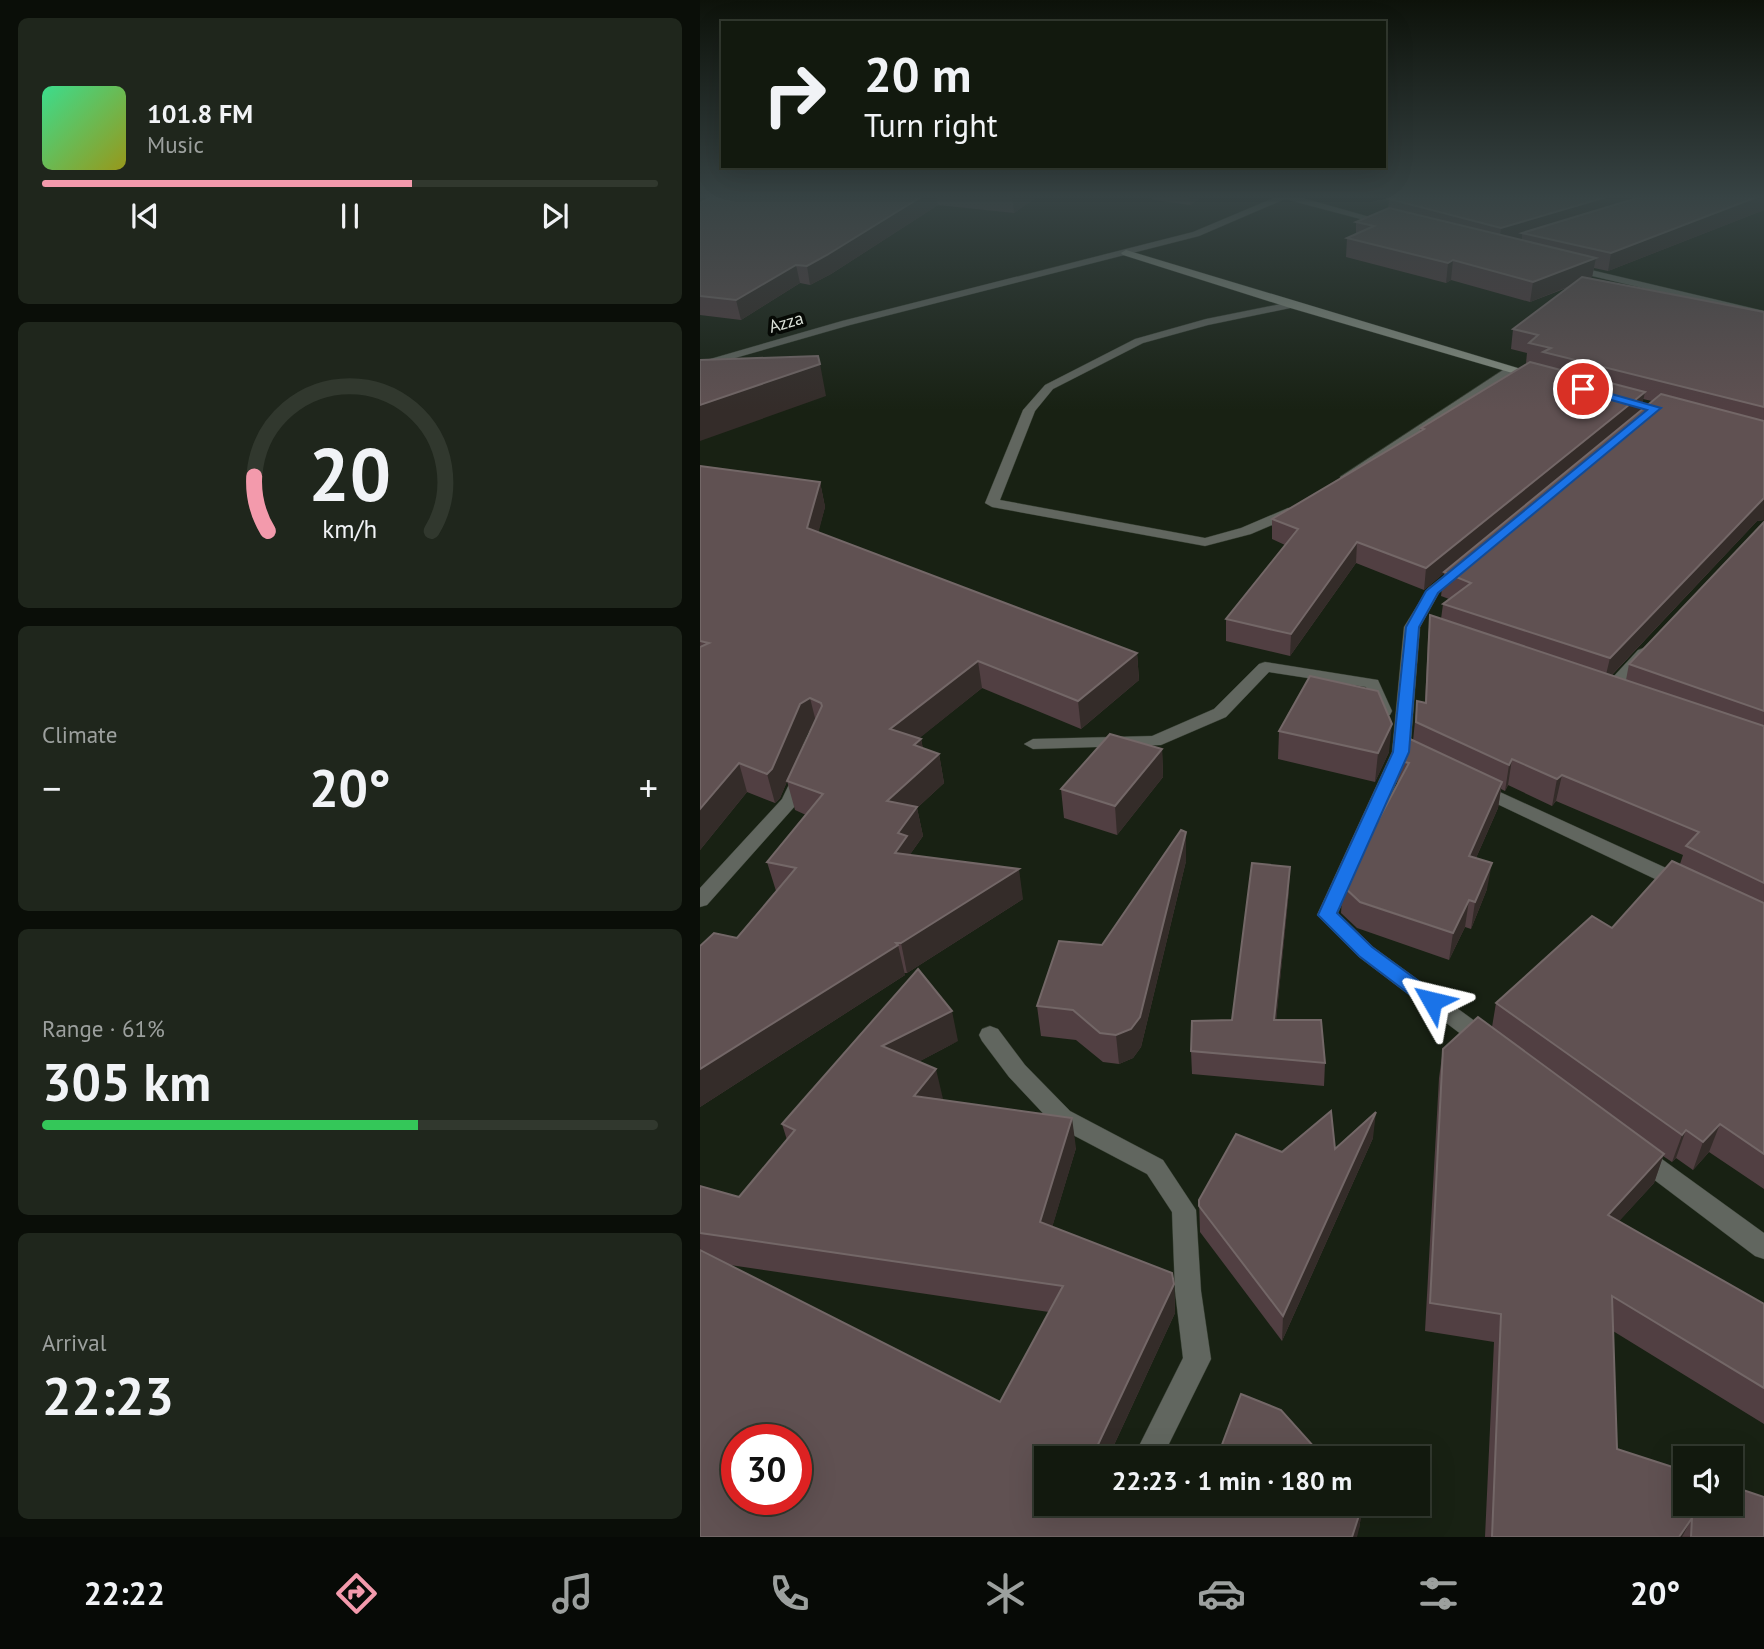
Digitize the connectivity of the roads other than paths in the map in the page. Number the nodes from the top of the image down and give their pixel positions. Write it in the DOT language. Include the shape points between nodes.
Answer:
graph roads {
  1 [pos="1071,267"];
  2 [pos="1170,267"];
  3 [pos="1566,267"];
  4 [pos="1291,305"];
  5 [pos="1764,314"];
  6 [pos="700,365"];
  7 [pos="1510,370"];
  8 [pos="1549,380"];
  9 [pos="1337,482"];
  10 [pos="1303,505"];
  11 [pos="1472,559"];
  12 [pos="1654,643"];
  13 [pos="1608,692"];
  14 [pos="1033,744"];
  15 [pos="1407,755"];
  16 [pos="809,756"];
  17 [pos="1464,782"];
  18 [pos="1702,894"];
  19 [pos="700,900"];
  20 [pos="990,1035"];
  21 [pos="1499,1050"];
  22 [pos="1620,1141"];
  23 [pos="1764,1248"];
  24 [pos="1153,1446"];
  25 [pos="1117,1516"];
  26 [pos="1106,1537"];
  1 -- 6 [label="street, Azza"];
  2 -- 4 [label="street"];
  3 -- 5 [label="street"];
  4 -- 7 [label="street"];
  4 -- 10 [label="street" via="1139,341 1049,387 1029,410 992,503 1205,542 1246,531"];
  7 -- 8 [label="street"];
  7 -- 9 [label="street"];
  11 -- 15 [label="street" via="1433,591 1419,629"];
  12 -- 13 [label="street"];
  14 -- 15 [label="street" via="1155,741 1220,713 1265,667 1372,682"];
  15 -- 21 [label="street" via="1327,915 1366,952"];
  16 -- 19 [label="street" via="790,801"];
  17 -- 18 [label="street"];
  20 -- 24 [label="street" via="1062,1118 1155,1167 1184,1210 1197,1359"];
  22 -- 23 [label="street"];
  25 -- 26 [label="street"];
}
